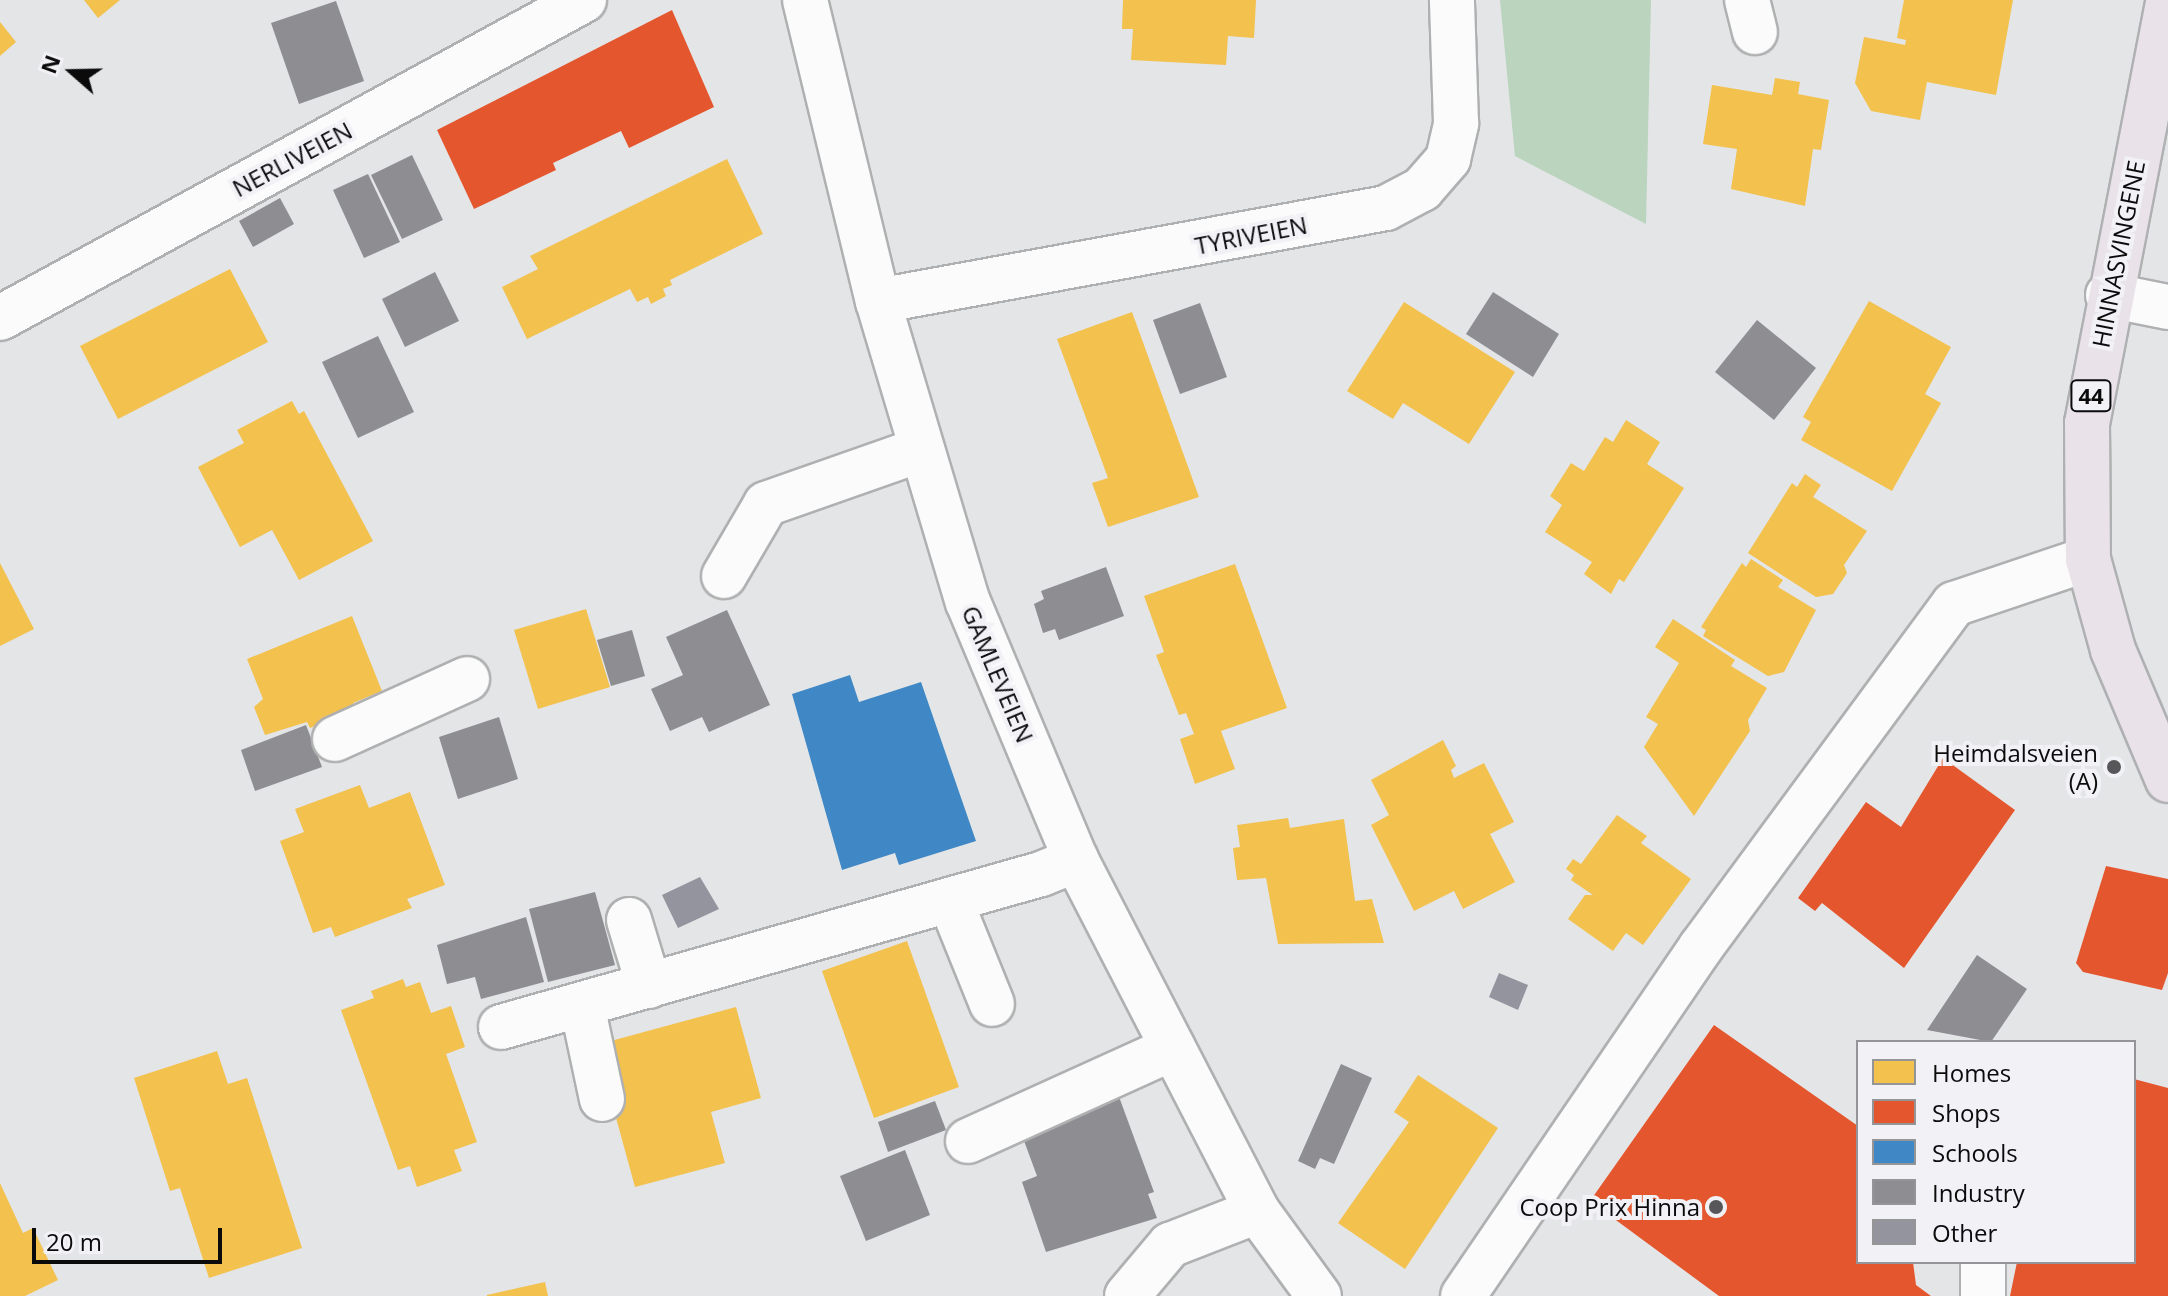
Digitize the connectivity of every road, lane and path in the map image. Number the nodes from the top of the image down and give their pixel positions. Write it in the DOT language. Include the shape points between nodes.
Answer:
graph roads {
  1 [pos="584,0"];
  2 [pos="805,0"];
  3 [pos="1452,0"];
  4 [pos="2168,3"];
  5 [pos="2108,295"];
  6 [pos="878,301"];
  7 [pos="2168,307"];
  8 [pos="2,311"];
  9 [pos="922,449"];
  10 [pos="2088,559"];
  11 [pos="724,576"];
  12 [pos="467,679"];
  13 [pos="335,739"];
  14 [pos="2168,780"];
  15 [pos="1076,860"];
  16 [pos="950,900"];
  17 [pos="629,920"];
  18 [pos="649,986"];
  19 [pos="992,1004"];
  20 [pos="582,1005"];
  21 [pos="501,1027"];
  22 [pos="1173,1048"];
  23 [pos="602,1099"];
  24 [pos="968,1141"];
  25 [pos="1257,1211"];
  26 [pos="1983,1264"];
  27 [pos="1306,1290"];
  28 [pos="1127,1296"];
  29 [pos="1463,1296"];
  30 [pos="1983,1296"];
  1 -- 8 [label="street, NERLIVEIEN"];
  2 -- 6 [label="street, GAMLEVEIEN"];
  3 -- 6 [label="street, TYRIVEIEN" via="1460,166 1386,208"];
  4 -- 5 [label="main road, HINNASVINGENE / 44"];
  5 -- 7 [label="street"];
  5 -- 10 [label="main road, HINNASVINGENE / 44" via="2087,423"];
  6 -- 9 [label="street, GAMLEVEIEN"];
  9 -- 11 [label="street" via="766,504"];
  9 -- 15 [label="street, GAMLEVEIEN" via="968,602"];
  10 -- 14 [label="main road, HINNASVINGENE / 44" via="2113,650"];
  10 -- 29 [label="street" via="1954,604 1701,947"];
  12 -- 13 [label="street"];
  15 -- 16 [label="street"];
  15 -- 22 [label="street, GAMLEVEIEN"];
  16 -- 18 [label="street"];
  16 -- 19 [label="street"];
  17 -- 18 [label="street"];
  18 -- 20 [label="street"];
  20 -- 21 [label="street"];
  20 -- 23 [label="street"];
  22 -- 24 [label="street"];
  22 -- 25 [label="street, GAMLEVEIEN"];
  25 -- 27 [label="street, GAMLEVEIEN"];
  25 -- 28 [label="street" via="1170,1245"];
  26 -- 30 [label="street"];
}
